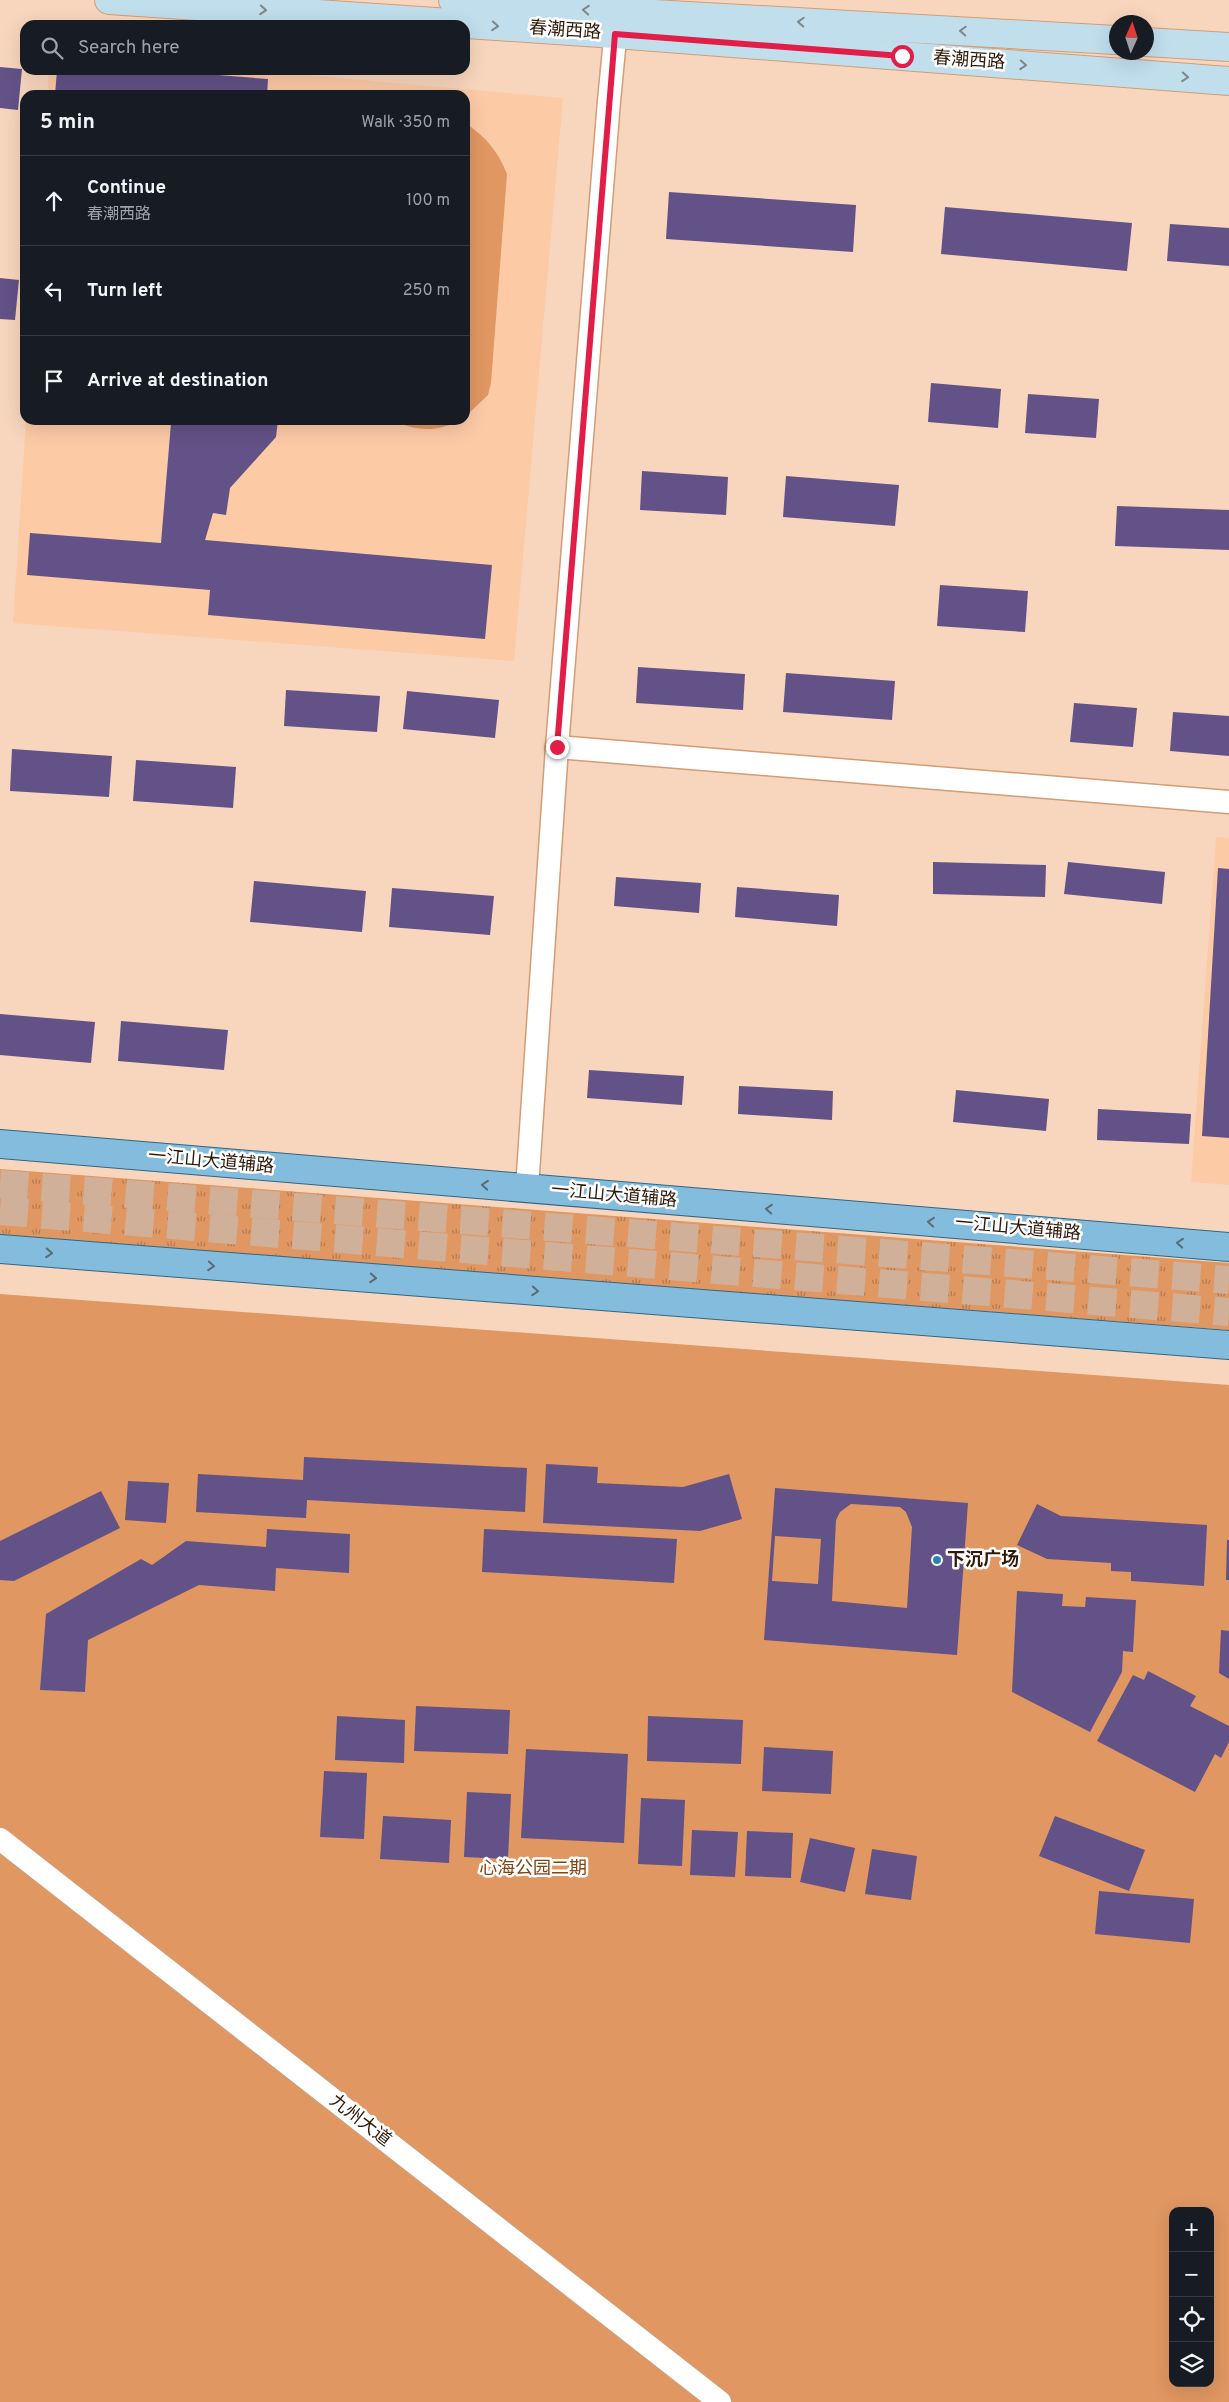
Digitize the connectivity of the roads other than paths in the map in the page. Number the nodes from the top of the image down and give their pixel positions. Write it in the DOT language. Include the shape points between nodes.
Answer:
graph roads {
  1 [pos="110,0"];
  2 [pos="453,0"];
  3 [pos="618,15"];
  4 [pos="1109,40"];
  5 [pos="1154,42"];
  6 [pos="1229,46"];
  7 [pos="1229,81"];
  8 [pos="557,747"];
  9 [pos="1229,802"];
  10 [pos="0,1144"];
  11 [pos="526,1188"];
  12 [pos="1229,1247"];
  13 [pos="0,1250"];
  14 [pos="1229,1344"];
  15 [pos="0,1839"];
  16 [pos="720,2402"];
  1 -- 3 [label="main road, 春潮西路, one-way"];
  3 -- 2 [label="main road, 春潮西路, one-way"];
  4 -- 3 [label="main road, 春潮西路, one-way"];
  3 -- 7 [label="main road, 春潮西路, one-way"];
  3 -- 8 [label="street"];
  5 -- 6 [label="main road"];
  8 -- 9 [label="street"];
  8 -- 11 [label="street"];
  11 -- 10 [label="main road, 一江山大道辅路, one-way"];
  12 -- 11 [label="main road, 一江山大道辅路, one-way"];
  13 -- 14 [label="main road, one-way"];
  15 -- 16 [label="street, 九州大道"];
}
